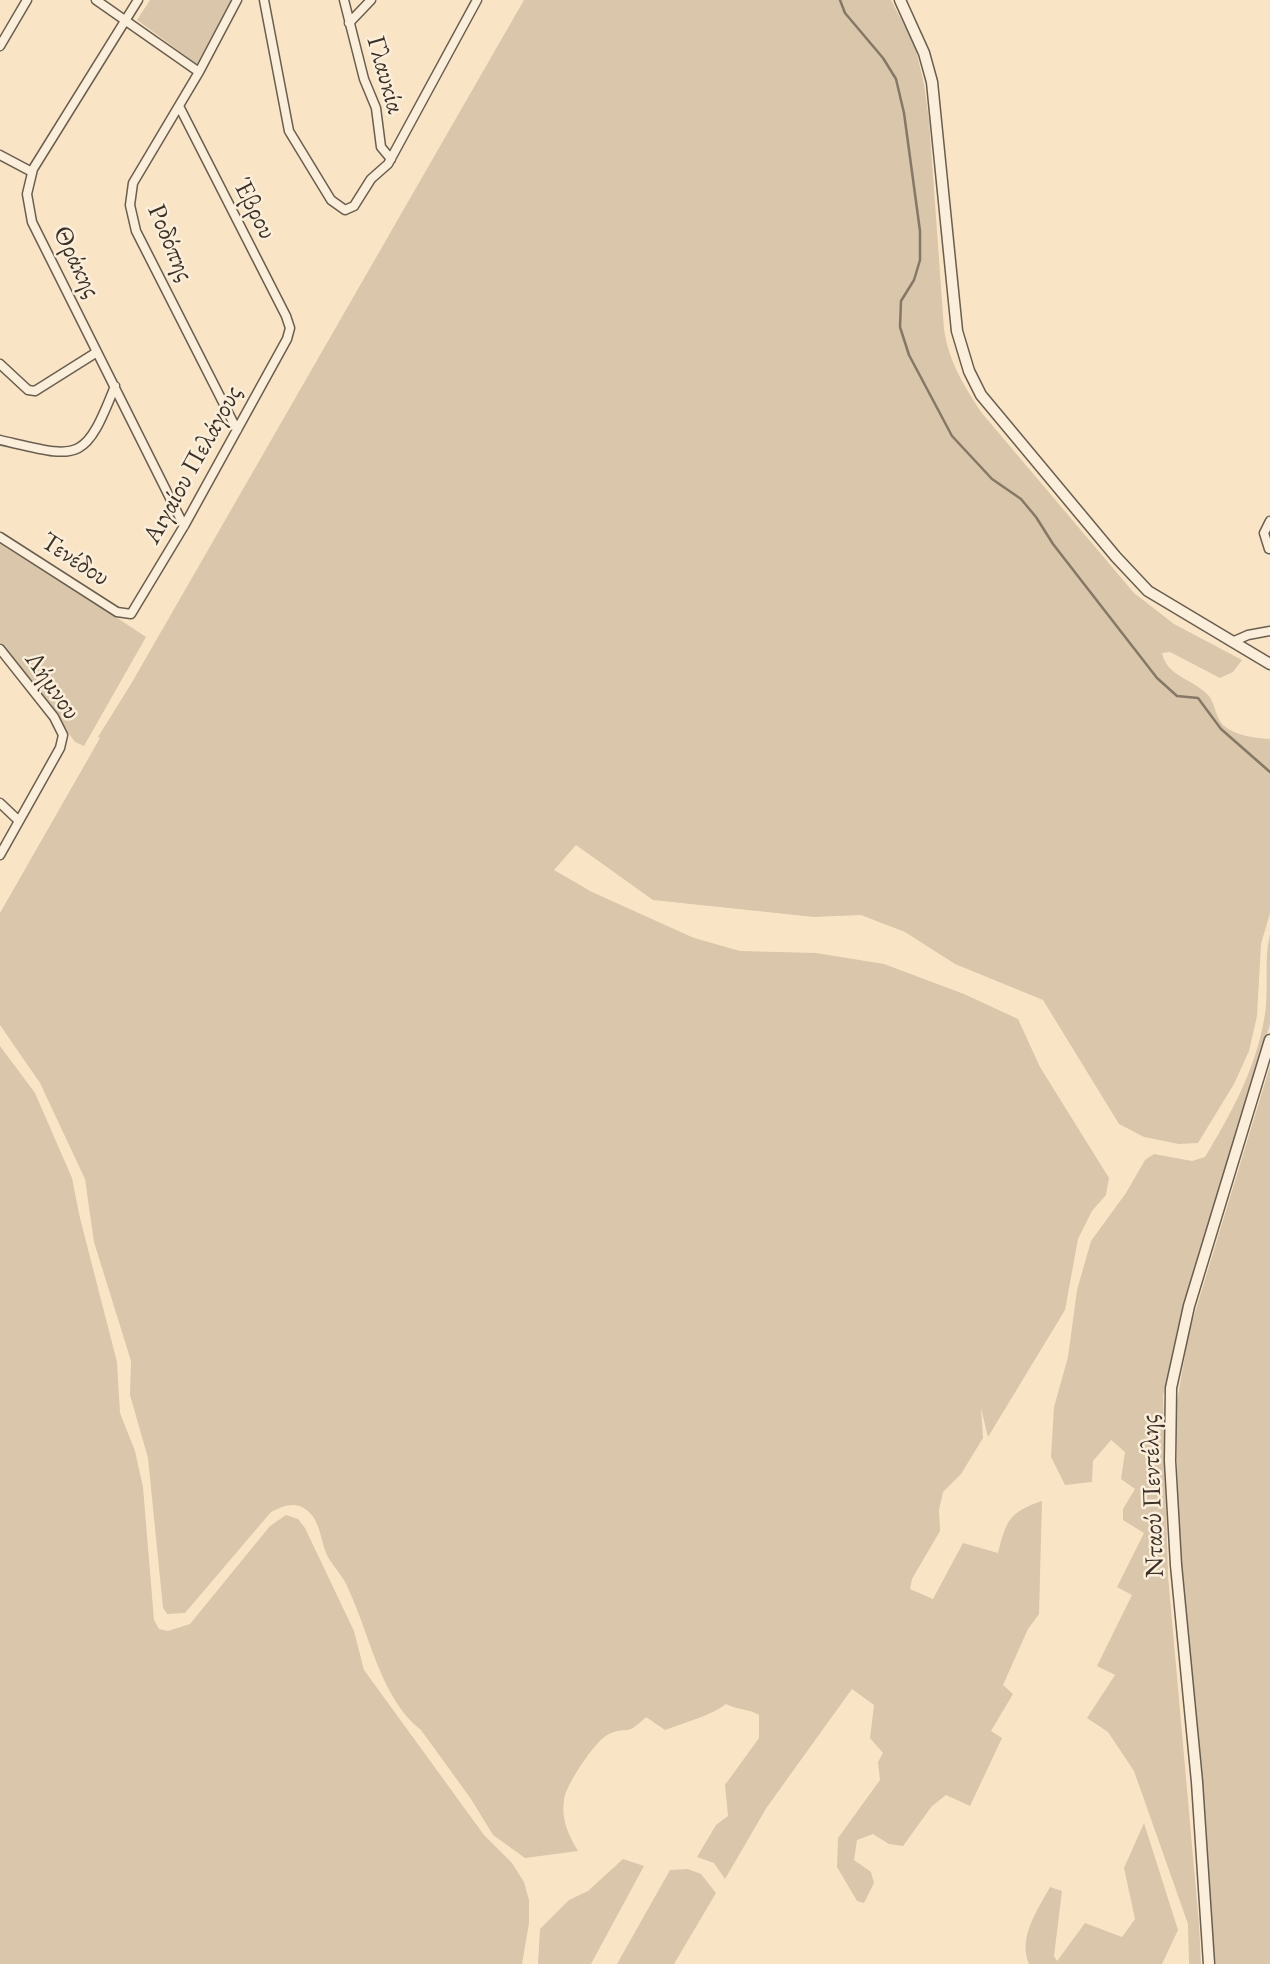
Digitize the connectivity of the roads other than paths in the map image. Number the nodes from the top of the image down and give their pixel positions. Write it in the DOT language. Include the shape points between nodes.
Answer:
graph roads {
  1 [pos="27,0"];
  2 [pos="96,0"];
  3 [pos="138,0"];
  4 [pos="237,0"];
  5 [pos="264,0"];
  6 [pos="344,0"];
  7 [pos="371,0"];
  8 [pos="477,0"];
  9 [pos="900,0"];
  10 [pos="125,20"];
  11 [pos="349,23"];
  12 [pos="0,46"];
  13 [pos="199,72"];
  14 [pos="179,106"];
  15 [pos="0,155"];
  16 [pos="391,159"];
  17 [pos="32,172"];
  18 [pos="290,332"];
  19 [pos="97,352"];
  20 [pos="0,364"];
  21 [pos="115,386"];
  22 [pos="237,430"];
  23 [pos="0,440"];
  24 [pos="1270,521"];
  25 [pos="184,526"];
  26 [pos="0,537"];
  27 [pos="1270,549"];
  28 [pos="129,615"];
  29 [pos="1270,631"];
  30 [pos="1232,642"];
  31 [pos="0,649"];
  32 [pos="1270,664"];
  33 [pos="0,803"];
  34 [pos="19,821"];
  35 [pos="0,855"];
  36 [pos="1270,1040"];
  37 [pos="1209,1964"];
  1 -- 12 [label="street"];
  2 -- 10 [label="street"];
  3 -- 10 [label="street, Θράκης"];
  4 -- 13 [label="street, Ροδόπης"];
  5 -- 16 [label="street" via="289,131 333,203 348,210"];
  6 -- 11 [label="street, Γλαυκία"];
  7 -- 11 [label="street"];
  8 -- 16 [label="street"];
  9 -- 30 [label="street" via="932,82 957,331 969,371 982,395 1148,591"];
  10 -- 13 [label="street"];
  10 -- 17 [label="street, Θράκης"];
  11 -- 16 [label="street, Γλαυκία" via="376,108 381,147"];
  13 -- 14 [label="street, Ροδόπης"];
  14 -- 18 [label="street, Έβρου"];
  14 -- 22 [label="street, Ροδόπης" via="133,183 131,214"];
  15 -- 17 [label="street"];
  17 -- 19 [label="street, Θράκης" via="27,194 30,217"];
  18 -- 22 [label="street, Αιγαίου Πελάγους"];
  19 -- 20 [label="street" via="41,388 28,390"];
  19 -- 21 [label="street, Θράκης"];
  21 -- 23 [label="street" via="93,437 79,449 54,452"];
  21 -- 25 [label="street, Θράκης"];
  22 -- 25 [label="street, Αιγαίου Πελάγους"];
  24 -- 27 [label="street" via="1265,533"];
  25 -- 28 [label="street, Αιγαίου Πελάγους"];
  26 -- 28 [label="street, Τενέδου" via="117,612"];
  29 -- 30 [label="street"];
  30 -- 32 [label="street"];
  31 -- 34 [label="street, Λήμνου" via="60,725 63,738"];
  33 -- 34 [label="street"];
  34 -- 35 [label="street"];
  36 -- 37 [label="street, Νταού Πεντέλης" via="1189,1306 1171,1388 1176,1565"];
}
